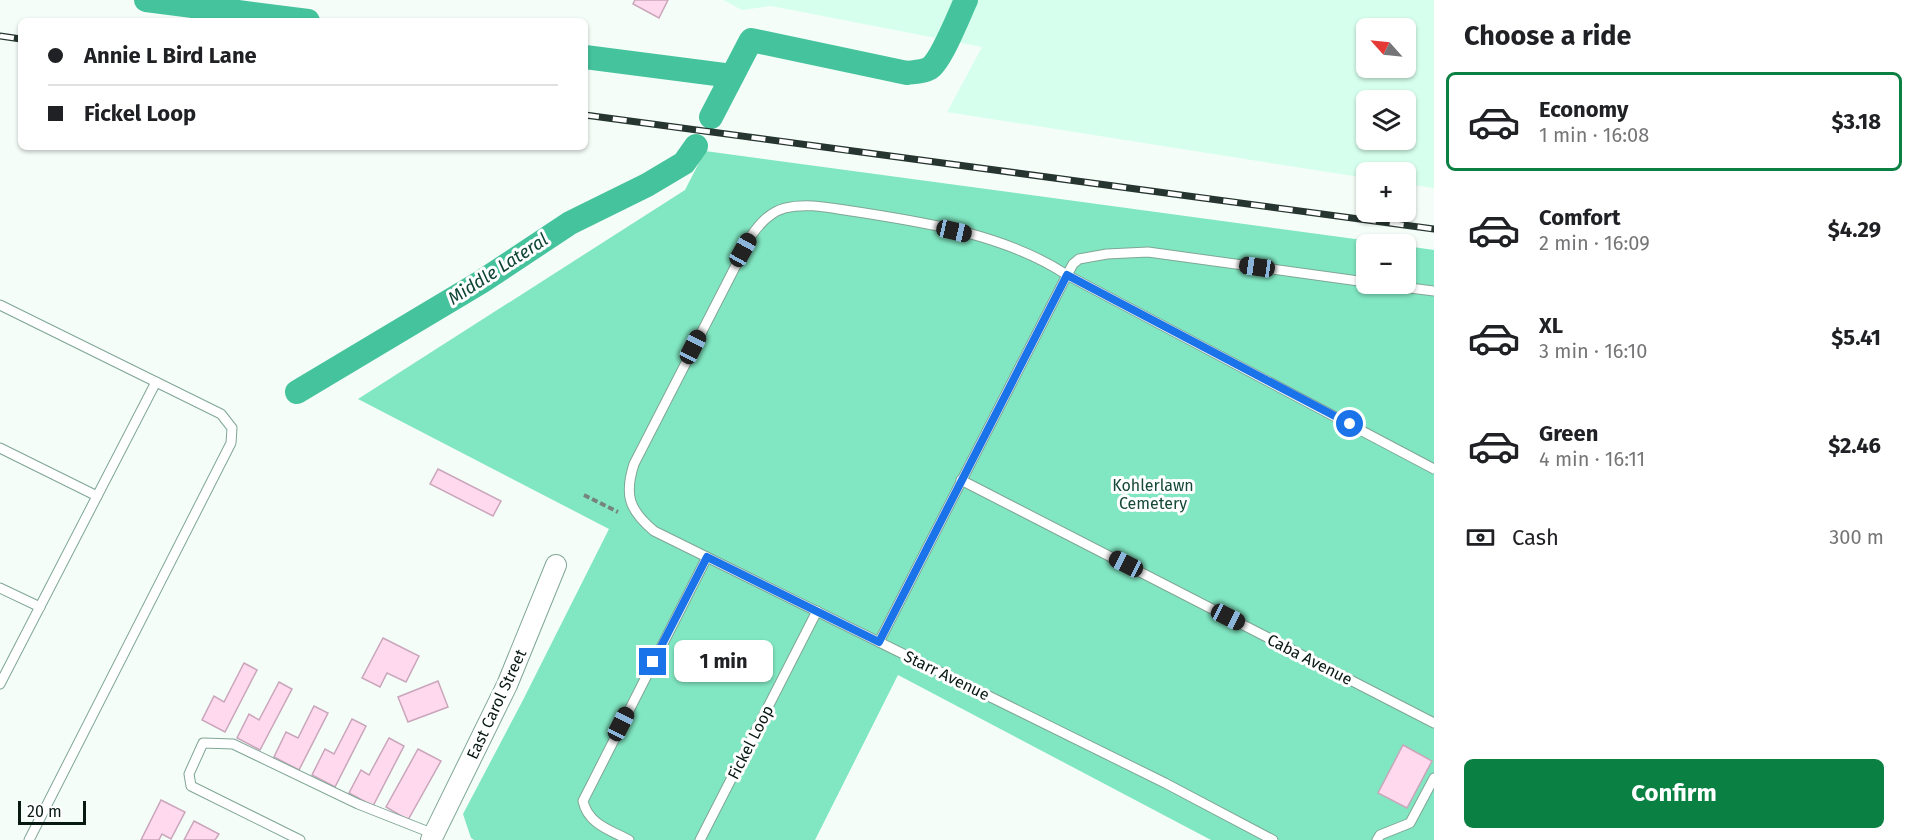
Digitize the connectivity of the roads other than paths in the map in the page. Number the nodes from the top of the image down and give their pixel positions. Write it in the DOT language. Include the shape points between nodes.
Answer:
graph roads {
  1 [pos="1067,275"];
  2 [pos="1356,281"];
  3 [pos="1416,289"];
  4 [pos="1434,291"];
  5 [pos="0,305"];
  6 [pos="156,382"];
  7 [pos="0,448"];
  8 [pos="1434,469"];
  9 [pos="961,480"];
  10 [pos="97,496"];
  11 [pos="707,557"];
  12 [pos="556,565"];
  13 [pos="0,588"];
  14 [pos="40,607"];
  15 [pos="817,611"];
  16 [pos="879,642"];
  17 [pos="0,684"];
  18 [pos="1434,723"];
  19 [pos="1434,778"];
  20 [pos="432,837"];
  21 [pos="28,840"];
  22 [pos="300,840"];
  23 [pos="629,840"];
  24 [pos="700,840"];
  25 [pos="1273,840"];
  26 [pos="1377,840"];
  1 -- 2 [label="lane" via="1079,259 1148,252"];
  1 -- 8 [label="lane"];
  1 -- 9 [label="lane"];
  1 -- 11 [label="lane, Starr Avenue" via="1014,248 900,219 820,206 783,208 770,214 743,250 629,478 628,493 636,514 654,531"];
  3 -- 4 [label="lane"];
  5 -- 6 [label="lane"];
  6 -- 10 [label="lane"];
  6 -- 21 [label="lane" via="221,414 232,428 231,442"];
  7 -- 10 [label="lane"];
  9 -- 16 [label="lane"];
  9 -- 18 [label="lane, Caba Avenue"];
  10 -- 14 [label="lane"];
  11 -- 15 [label="lane, Starr Avenue"];
  11 -- 23 [label="lane" via="583,801 585,810 598,825"];
  12 -- 20 [label="street, East Carol Street" via="507,685"];
  13 -- 14 [label="lane"];
  14 -- 17 [label="lane"];
  15 -- 16 [label="lane, Starr Avenue"];
  15 -- 24 [label="lane, Fickel Loop"];
  16 -- 25 [label="lane, Starr Avenue"];
  19 -- 26 [label="lane" via="1410,823 1380,835"];
  20 -- 22 [label="lane" via="233,744 202,743 189,774 191,786"];
}
